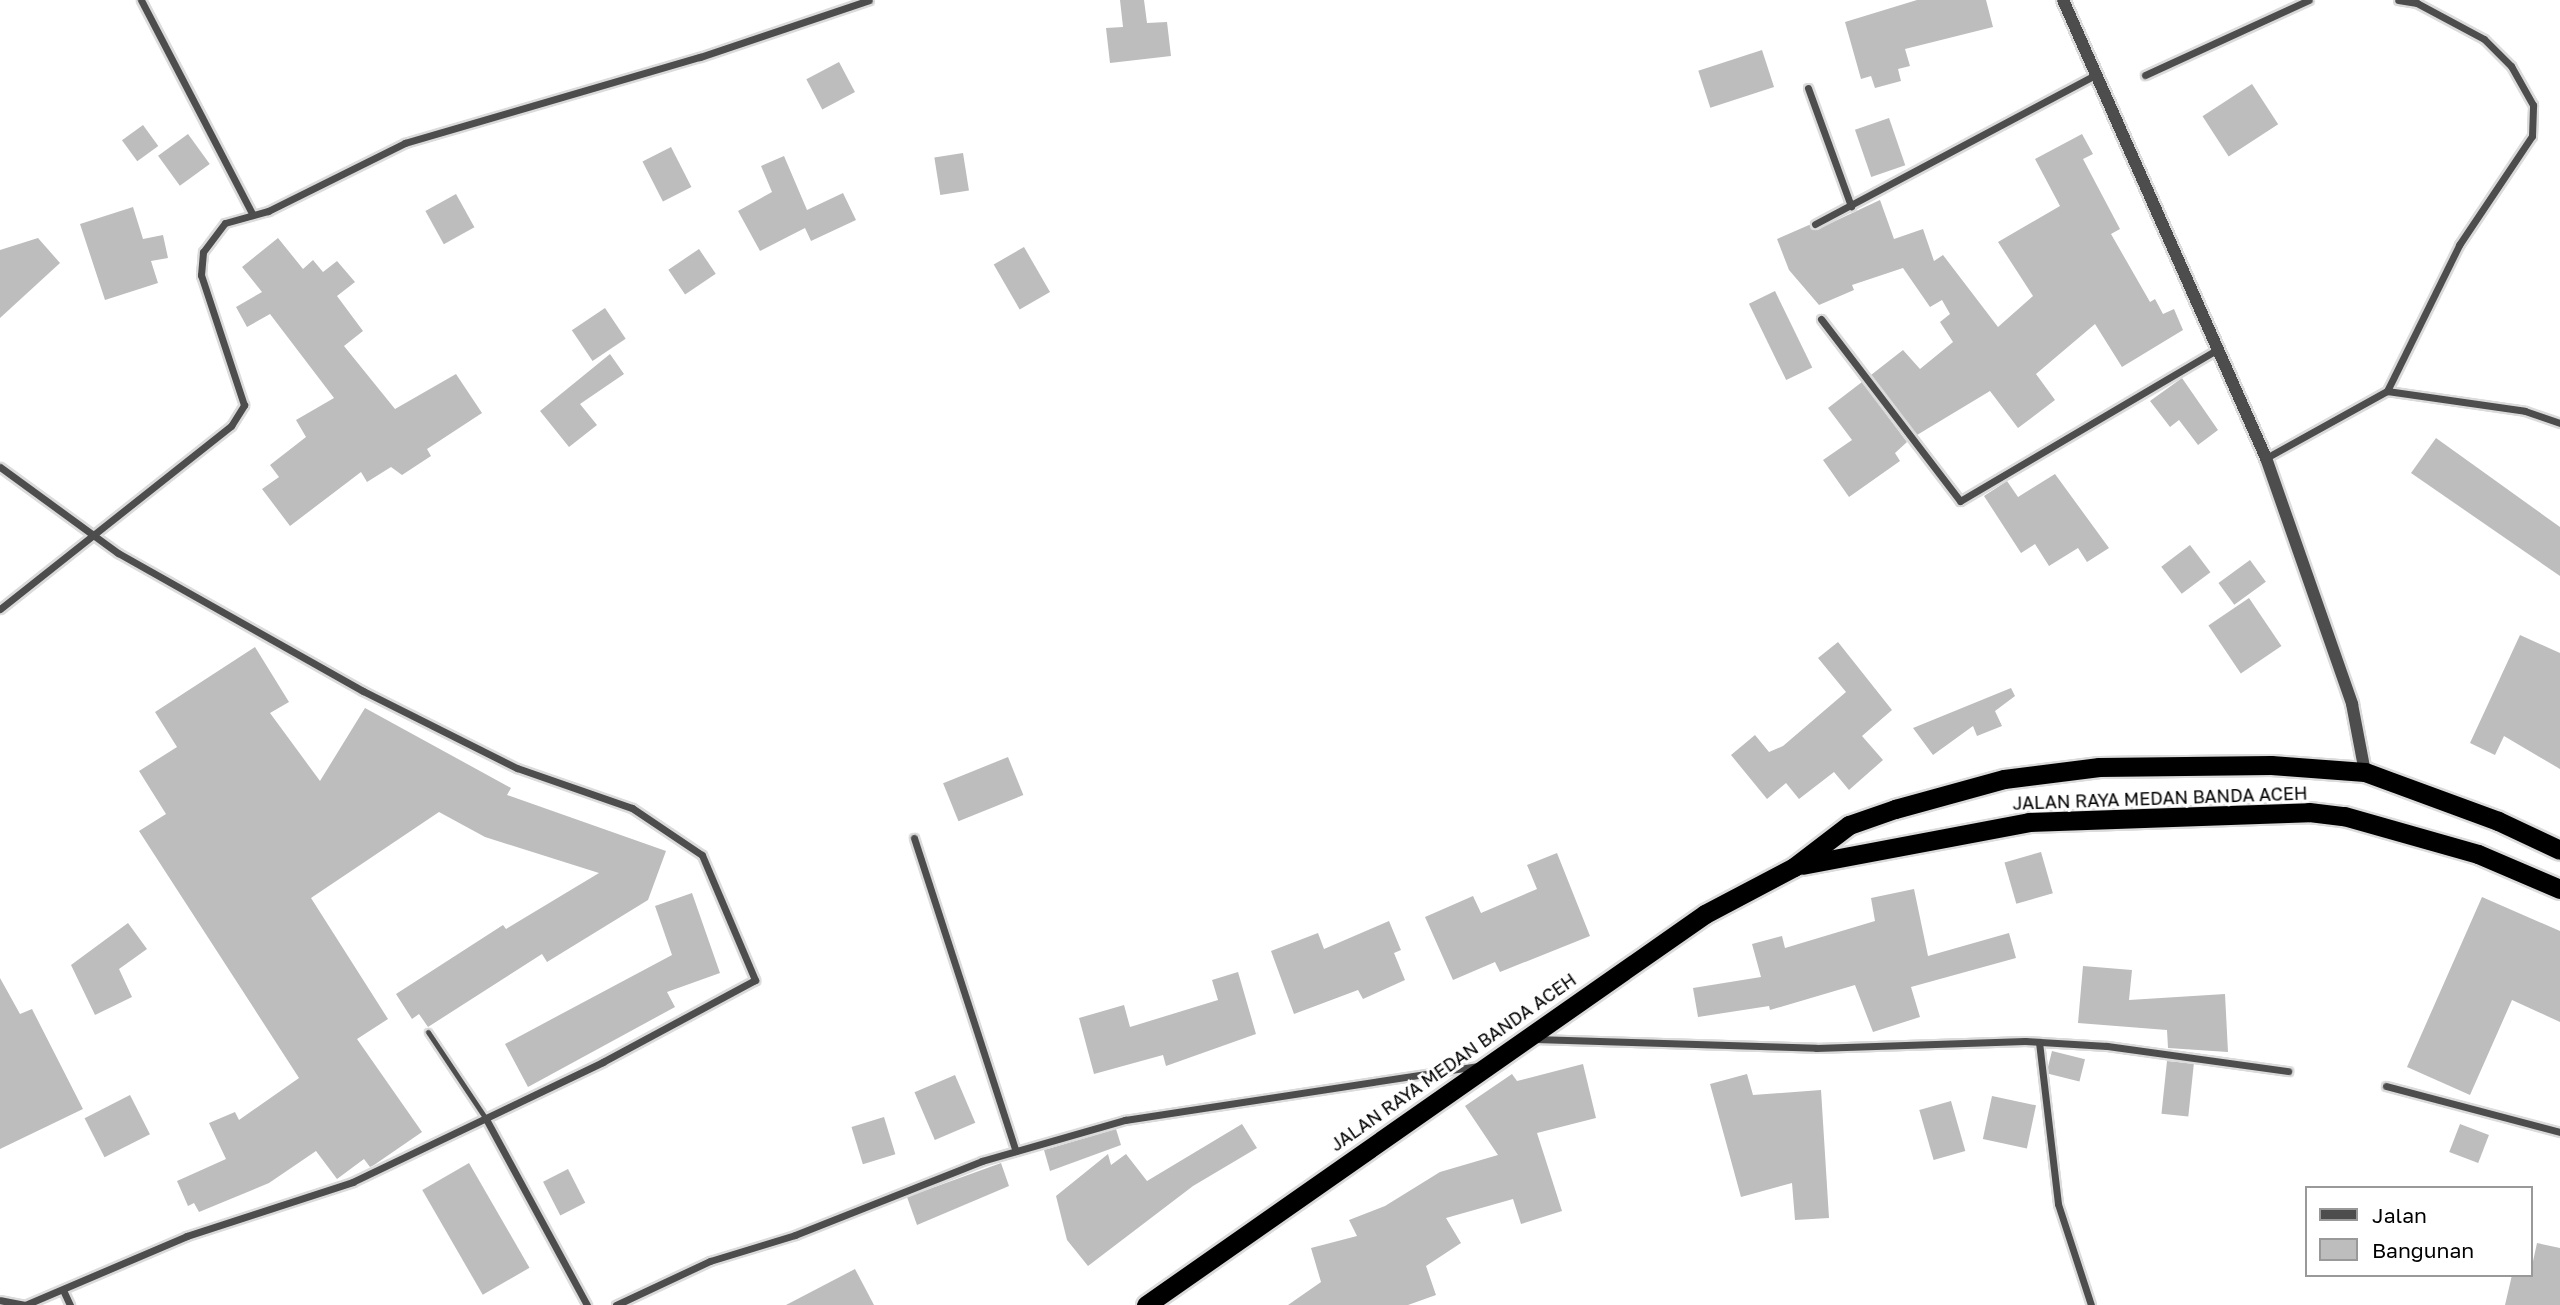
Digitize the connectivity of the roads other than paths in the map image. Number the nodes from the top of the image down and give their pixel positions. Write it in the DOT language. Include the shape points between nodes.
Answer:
graph roads {
  1 [pos="141,0"];
  2 [pos="869,0"];
  3 [pos="2063,0"];
  4 [pos="2309,0"];
  5 [pos="2398,0"];
  6 [pos="2095,75"];
  7 [pos="2145,75"];
  8 [pos="1808,88"];
  9 [pos="1851,206"];
  10 [pos="253,215"];
  11 [pos="1815,224"];
  12 [pos="1821,319"];
  13 [pos="2219,349"];
  14 [pos="2387,391"];
  15 [pos="2560,423"];
  16 [pos="2266,458"];
  17 [pos="0,467"];
  18 [pos="95,538"];
  19 [pos="0,609"];
  20 [pos="2365,772"];
  21 [pos="914,838"];
  22 [pos="2560,850"];
  23 [pos="1794,867"];
  24 [pos="2560,889"];
  25 [pos="428,1032"];
  26 [pos="1521,1039"];
  27 [pos="2039,1042"];
  28 [pos="1482,1065"];
  29 [pos="2288,1071"];
  30 [pos="2386,1086"];
  31 [pos="486,1119"];
  32 [pos="2560,1132"];
  33 [pos="1016,1151"];
  34 [pos="63,1290"];
  35 [pos="0,1300"];
  36 [pos="70,1305"];
  37 [pos="587,1305"];
  38 [pos="616,1305"];
  39 [pos="1146,1305"];
  40 [pos="2091,1305"];
  1 -- 10 [label="street"];
  2 -- 10 [label="street" via="700,57 405,143"];
  3 -- 6 [label="street"];
  4 -- 7 [label="street"];
  5 -- 14 [label="street" via="2417,3 2484,40 2511,66 2533,105 2532,136 2459,245"];
  6 -- 9 [label="street"];
  6 -- 13 [label="street"];
  8 -- 9 [label="street"];
  9 -- 11 [label="street"];
  10 -- 18 [label="street" via="225,223 203,252 201,275 244,405 230,426 111,520"];
  12 -- 13 [label="street" via="1960,501"];
  13 -- 16 [label="street"];
  14 -- 15 [label="street" via="2525,411"];
  14 -- 16 [label="street"];
  16 -- 20 [label="street" via="2352,704"];
  17 -- 18 [label="street"];
  18 -- 19 [label="street"];
  18 -- 31 [label="street" via="363,691 517,768 632,808 702,855 755,980"];
  20 -- 22 [label="highway, JALAN RAYA MEDAN BANDA ACEH" via="2498,821"];
  20 -- 23 [label="highway, JALAN RAYA MEDAN BANDA ACEH" via="2271,765 2136,765 2004,779 1849,825"];
  21 -- 33 [label="street"];
  23 -- 24 [label="highway, JALAN RAYA MEDAN BANDA ACEH" via="2029,822 2270,811 2344,816 2478,854"];
  23 -- 26 [label="highway, JALAN RAYA MEDAN BANDA ACEH" via="1705,914"];
  25 -- 31 [label="lane"];
  26 -- 27 [label="street" via="1816,1048"];
  26 -- 28 [label="highway, JALAN RAYA MEDAN BANDA ACEH"];
  27 -- 29 [label="street" via="2107,1046"];
  27 -- 40 [label="street" via="2058,1203"];
  28 -- 33 [label="street" via="1125,1120"];
  28 -- 39 [label="highway, JALAN RAYA MEDAN BANDA ACEH"];
  30 -- 32 [label="street"];
  31 -- 34 [label="street" via="354,1182 187,1236"];
  31 -- 37 [label="street"];
  33 -- 38 [label="street" via="795,1235 710,1261"];
  34 -- 35 [label="street" via="25,1305"];
  34 -- 36 [label="street"];
}
